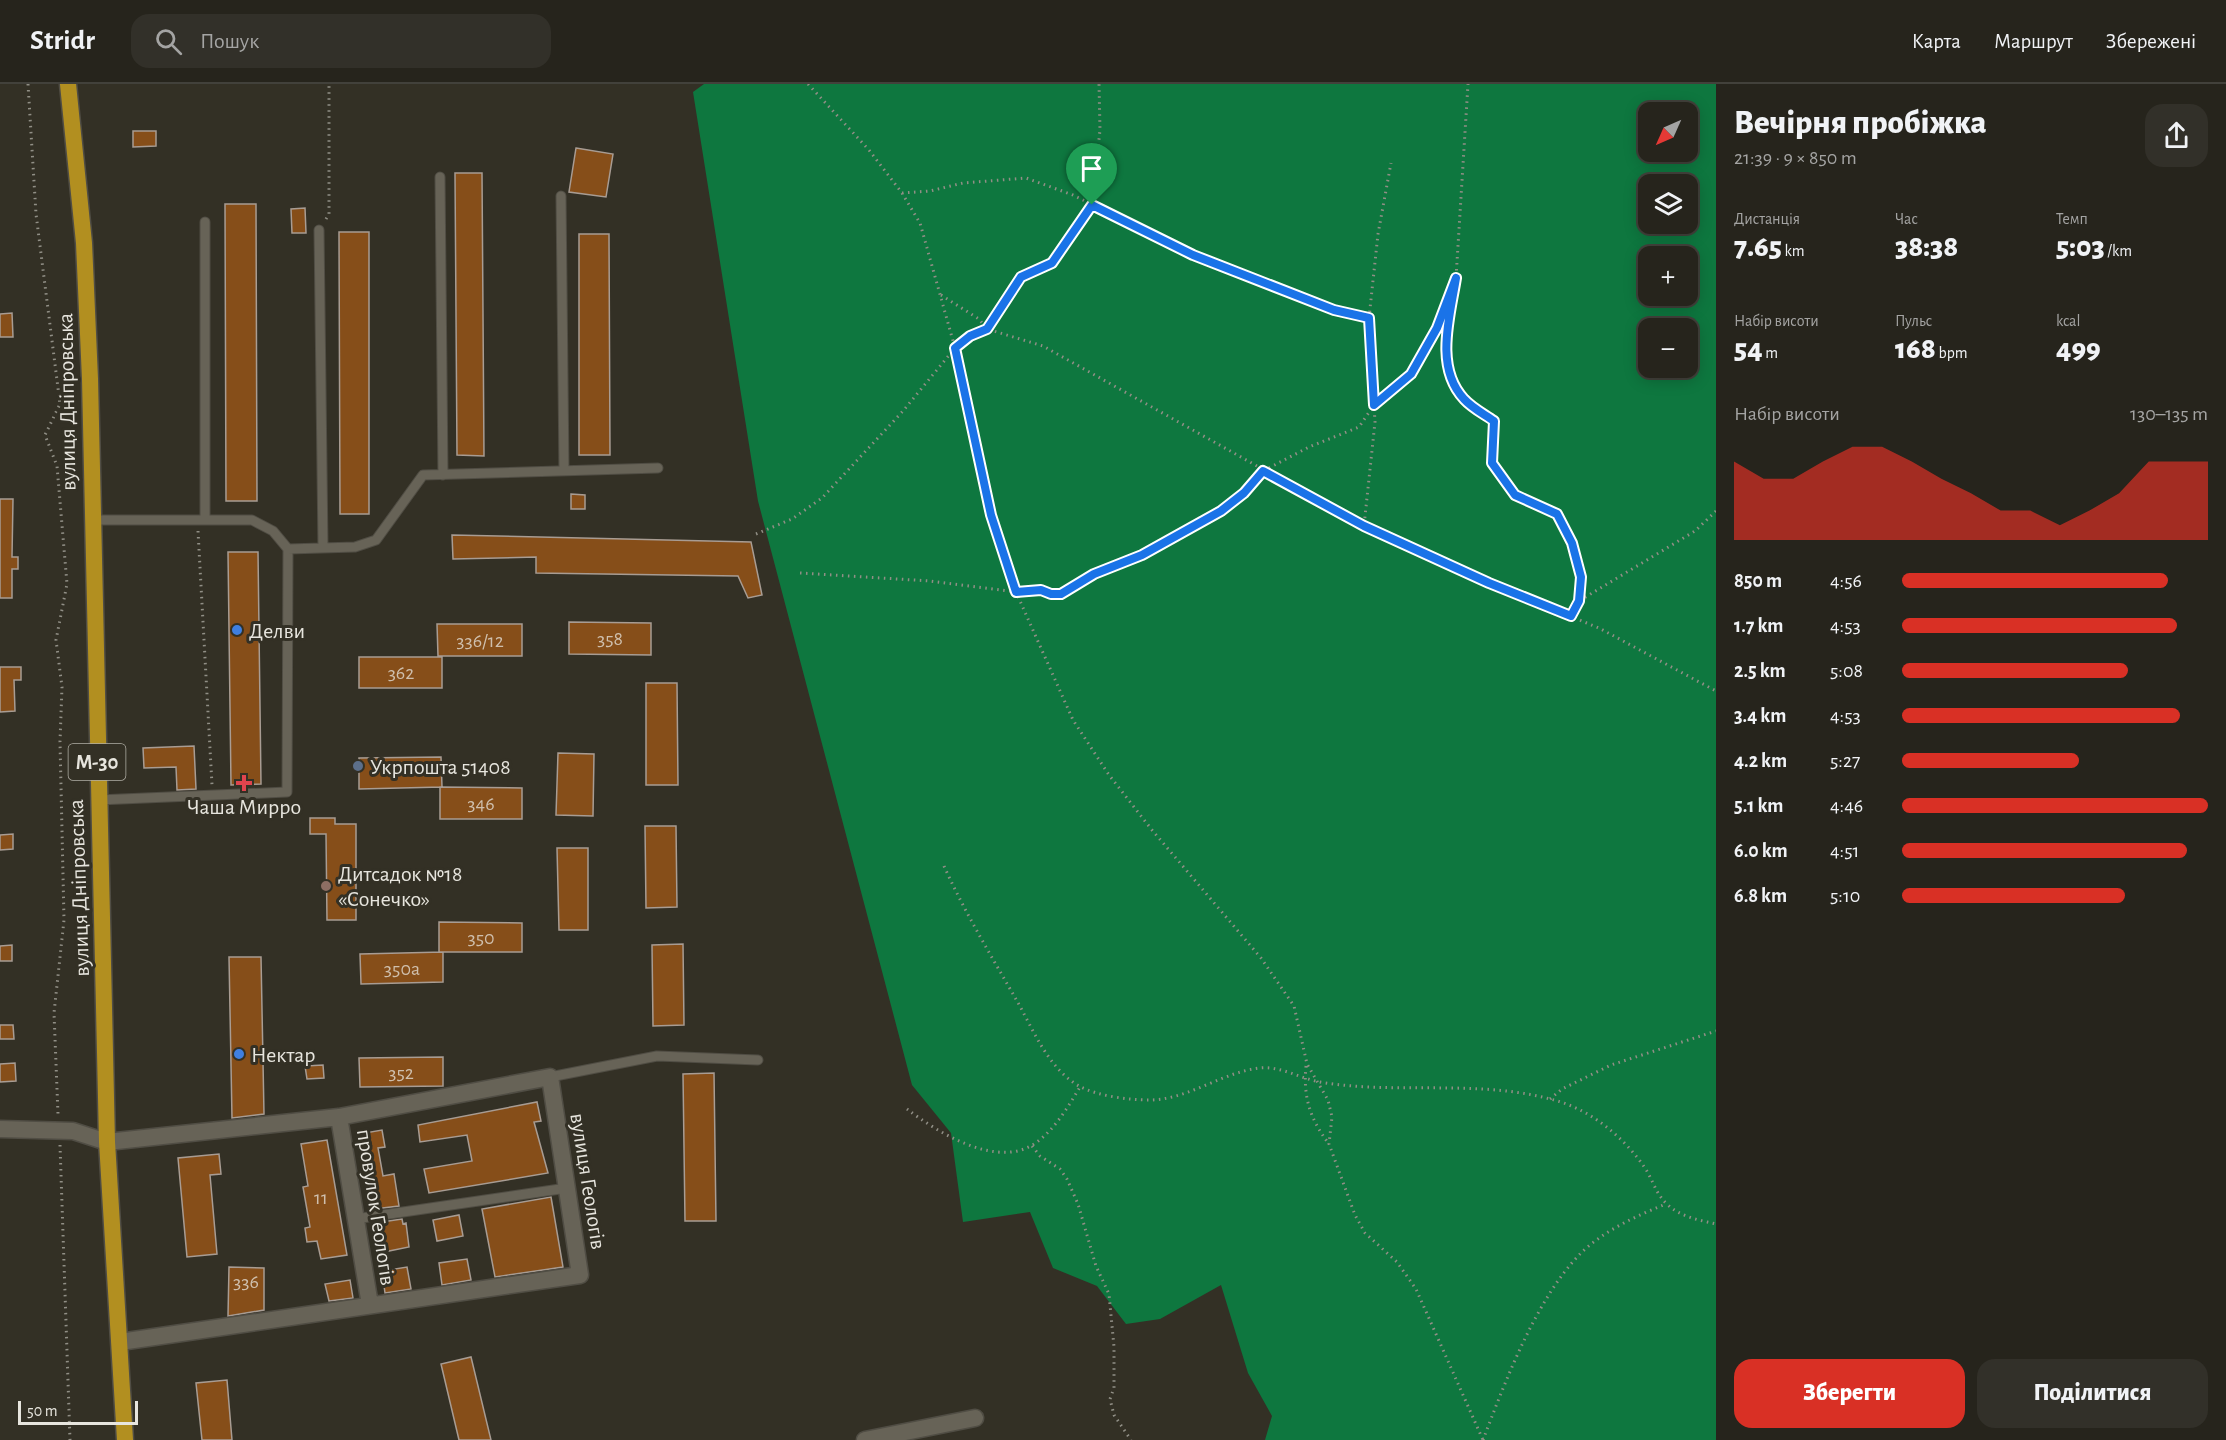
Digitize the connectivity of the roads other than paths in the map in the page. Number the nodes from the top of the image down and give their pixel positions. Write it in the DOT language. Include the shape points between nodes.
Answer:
graph roads {
  1 [pos="68,84"];
  2 [pos="440,177"];
  3 [pos="561,196"];
  4 [pos="205,222"];
  5 [pos="320,230"];
  6 [pos="658,468"];
  7 [pos="564,471"];
  8 [pos="443,475"];
  9 [pos="91,520"];
  10 [pos="201,520"];
  11 [pos="323,548"];
  12 [pos="288,549"];
  13 [pos="98,800"];
  14 [pos="758,1060"];
  15 [pos="550,1077"];
  16 [pos="339,1117"];
  17 [pos="0,1129"];
  18 [pos="107,1142"];
  19 [pos="567,1188"];
  20 [pos="356,1219"];
  21 [pos="370,1305"];
  22 [pos="120,1342"];
  23 [pos="975,1418"];
  24 [pos="125,1440"];
  25 [pos="865,1440"];
  1 -- 9 [label="highway, вулиця Дніпровська / М-30" via="84,243"];
  2 -- 8 [label="lane"];
  3 -- 7 [label="lane"];
  4 -- 10 [label="lane"];
  5 -- 11 [label="lane"];
  6 -- 7 [label="lane"];
  7 -- 8 [label="lane"];
  8 -- 11 [label="lane" via="423,475 376,540 355,547"];
  9 -- 10 [label="lane"];
  9 -- 13 [label="highway, вулиця Дніпровська / М-30"];
  10 -- 12 [label="lane" via="252,520 273,531"];
  11 -- 12 [label="lane"];
  12 -- 13 [label="lane" via="287,792"];
  13 -- 18 [label="highway, вулиця Дніпровська / М-30"];
  14 -- 15 [label="lane" via="657,1056"];
  15 -- 16 [label="street"];
  15 -- 19 [label="street, вулиця Геологів"];
  16 -- 18 [label="street"];
  16 -- 20 [label="street, провулок Геологів"];
  17 -- 18 [label="street" via="73,1131"];
  18 -- 22 [label="highway, вулиця Дніпровська / М-30"];
  19 -- 20 [label="lane"];
  19 -- 21 [label="street, вулиця Геологів" via="580,1275"];
  20 -- 21 [label="street, провулок Геологів"];
  21 -- 22 [label="street, вулиця Геологів"];
  22 -- 24 [label="highway, вулиця Дніпровська / М-30"];
  23 -- 25 [label="street"];
}
